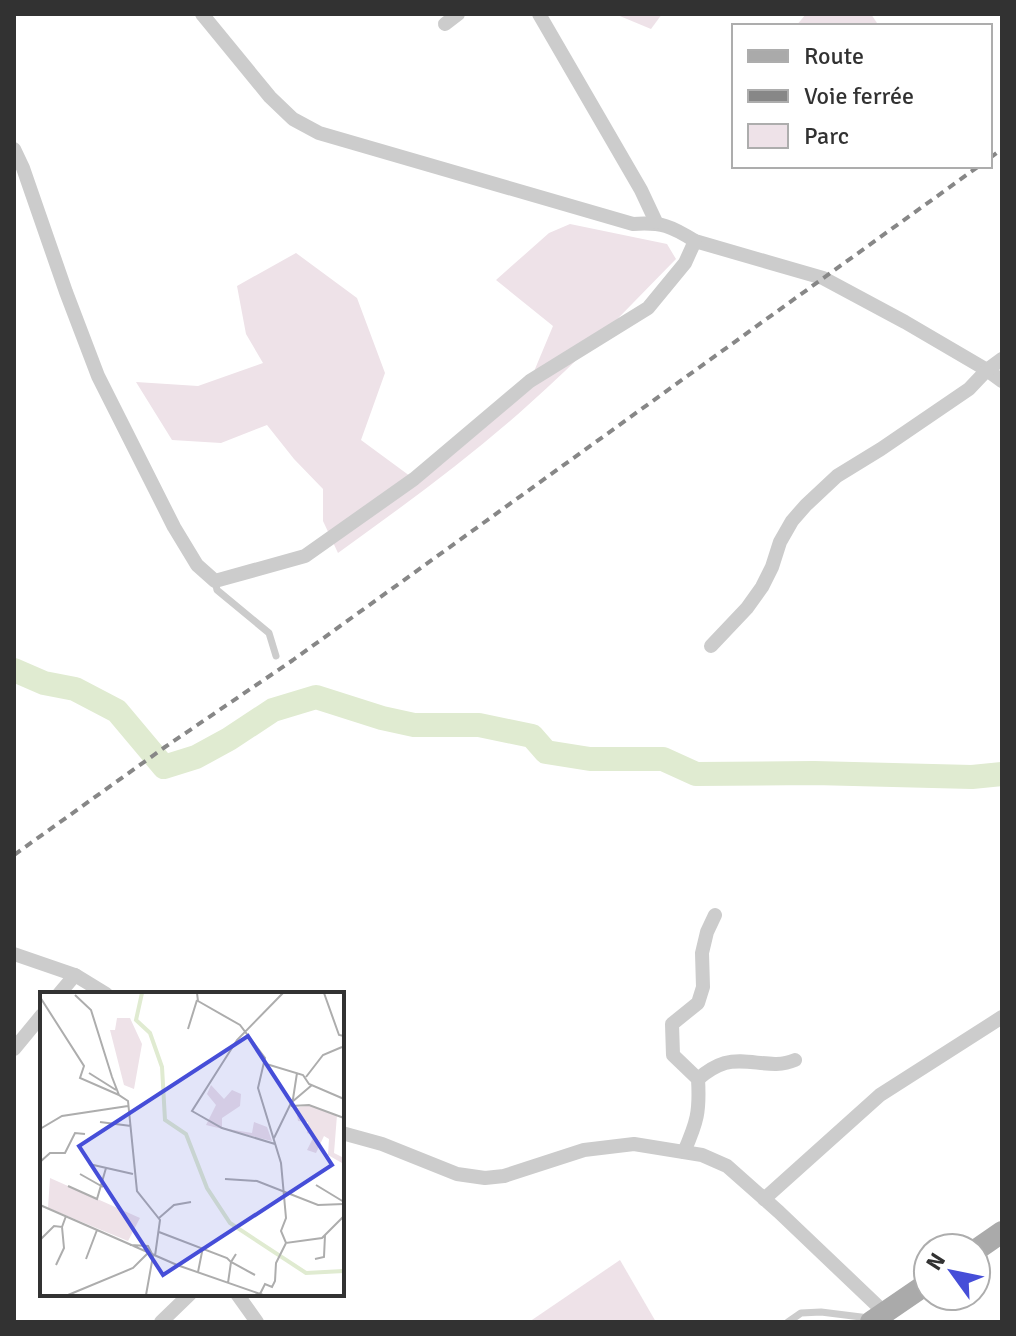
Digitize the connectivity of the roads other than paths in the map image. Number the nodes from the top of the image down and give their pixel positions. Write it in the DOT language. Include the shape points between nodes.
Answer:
graph roads {
  1 [pos="203,14"];
  2 [pos="458,14"];
  3 [pos="539,14"];
  4 [pos="445,24"];
  5 [pos="14,149"];
  6 [pos="656,222"];
  7 [pos="695,241"];
  8 [pos="1002,359"];
  9 [pos="987,370"];
  10 [pos="1002,381"];
  11 [pos="215,581"];
  12 [pos="711,646"];
  13 [pos="276,656"];
  14 [pos="715,915"];
  15 [pos="14,954"];
  16 [pos="75,975"];
  17 [pos="61,992"];
  18 [pos="103,992"];
  19 [pos="40,1017"];
  20 [pos="1002,1017"];
  21 [pos="14,1049"];
  22 [pos="795,1060"];
  23 [pos="698,1079"];
  24 [pos="344,1137"];
  25 [pos="684,1152"];
  26 [pos="764,1199"];
  27 [pos="912,1294"];
  28 [pos="188,1296"];
  29 [pos="238,1296"];
  30 [pos="877,1319"];
  31 [pos="161,1322"];
  32 [pos="257,1322"];
  33 [pos="788,1322"];
  1 -- 6 [label="street" via="270,97 293,119 319,133 633,224"];
  2 -- 4 [label="street"];
  3 -- 6 [label="street"];
  5 -- 11 [label="street" via="98,376 174,527 197,565"];
  6 -- 7 [label="street"];
  7 -- 9 [label="street" via="823,278"];
  7 -- 11 [label="street" via="685,263 648,308 530,381 414,479 305,556"];
  8 -- 9 [label="street"];
  9 -- 10 [label="street"];
  9 -- 12 [label="street" via="969,389 837,476 806,505 780,542 762,587"];
  11 -- 13 [label="lane" via="217,590 269,633"];
  14 -- 23 [label="street" via="702,953 698,1003 672,1024 673,1055"];
  15 -- 16 [label="street"];
  16 -- 17 [label="street"];
  16 -- 18 [label="street"];
  19 -- 21 [label="street"];
  20 -- 26 [label="street" via="880,1095"];
  22 -- 23 [label="street" via="727,1062"];
  23 -- 25 [label="street" via="697,1121"];
  24 -- 25 [label="street" via="485,1178 584,1150 634,1144"];
  25 -- 26 [label="street" via="727,1166"];
  26 -- 30 [label="street"];
  27 -- 30 [label="main road"];
  28 -- 31 [label="street"];
  29 -- 32 [label="street"];
  30 -- 33 [label="lane" via="821,1312 801,1313"];
}
